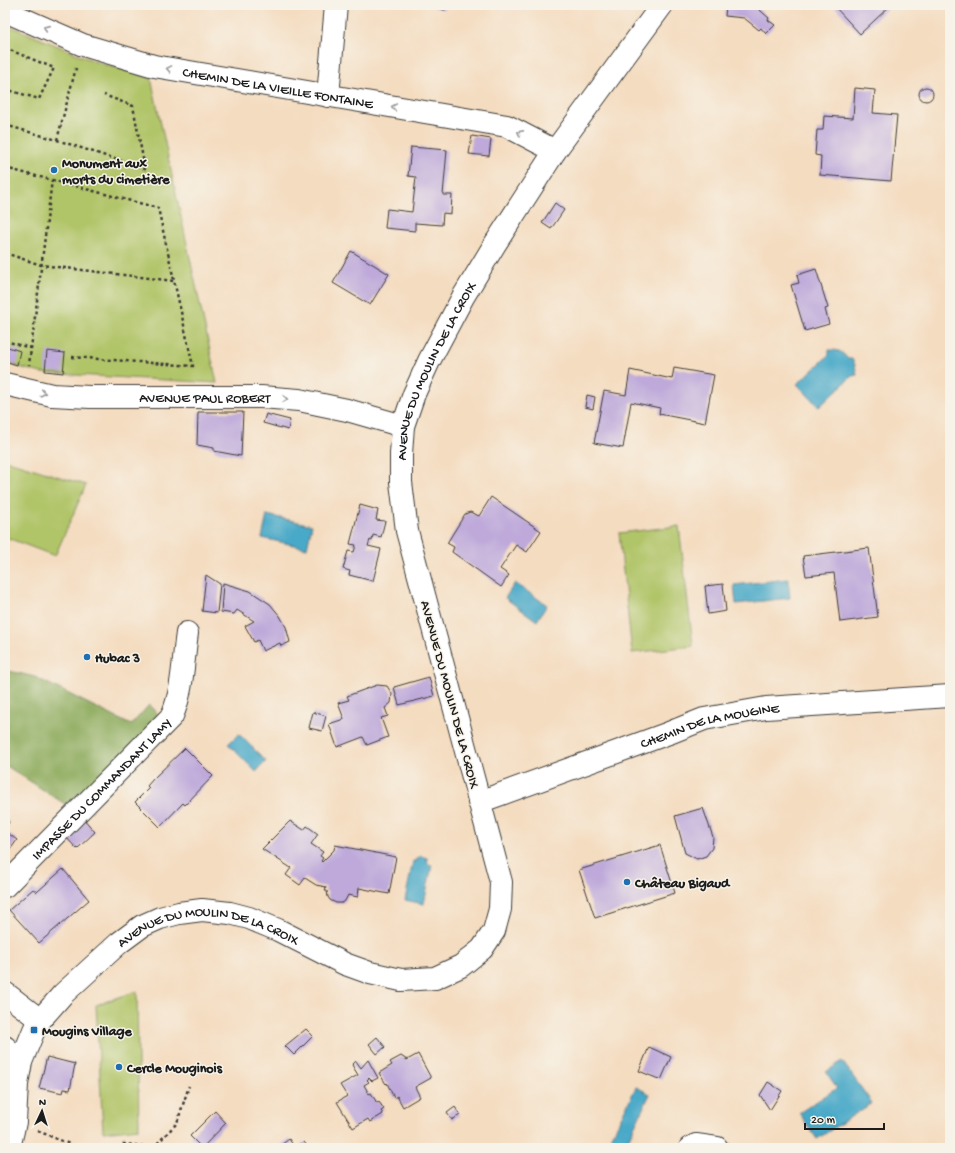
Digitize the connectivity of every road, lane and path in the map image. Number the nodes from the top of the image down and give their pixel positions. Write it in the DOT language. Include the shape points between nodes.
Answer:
graph roads {
  1 [pos="336,5"];
  2 [pos="662,5"];
  3 [pos="5,11"];
  4 [pos="83,45"];
  5 [pos="5,48"];
  6 [pos="5,89"];
  7 [pos="104,95"];
  8 [pos="328,96"];
  9 [pos="5,125"];
  10 [pos="57,140"];
  11 [pos="555,151"];
  12 [pos="5,168"];
  13 [pos="52,180"];
  14 [pos="5,253"];
  15 [pos="41,265"];
  16 [pos="174,281"];
  17 [pos="5,341"];
  18 [pos="31,348"];
  19 [pos="72,357"];
  20 [pos="5,384"];
  21 [pos="27,390"];
  22 [pos="403,426"];
  23 [pos="187,633"];
  24 [pos="950,696"];
  25 [pos="479,802"];
  26 [pos="5,886"];
  27 [pos="5,993"];
  28 [pos="40,1020"];
  29 [pos="5,1047"];
  30 [pos="21,1062"];
  31 [pos="189,1086"];
  32 [pos="9,1148"];
  33 [pos="118,1148"];
  34 [pos="690,1148"];
  35 [pos="717,1148"];
  1 -- 8 [label="street"];
  2 -- 11 [label="street, AVENUE DU MOULIN DE LA CROIX"];
  4 -- 3 [label="street, CHEMIN DE LA VIEILLE FONTAINE, one-way"];
  8 -- 4 [label="street, CHEMIN DE LA VIEILLE FONTAINE, one-way" via="154,66"];
  4 -- 10 [label="path"];
  5 -- 6 [label="path" via="54,68 39,100"];
  7 -- 10 [label="path" via="133,106 145,168"];
  11 -- 8 [label="street, CHEMIN DE LA VIEILLE FONTAINE, one-way" via="508,126"];
  9 -- 10 [label="path"];
  11 -- 22 [label="street, AVENUE DU MOULIN DE LA CROIX" via="463,298 429,361"];
  12 -- 13 [label="path"];
  13 -- 15 [label="path"];
  13 -- 16 [label="path" via="158,208"];
  14 -- 15 [label="path"];
  15 -- 16 [label="path"];
  15 -- 18 [label="path"];
  16 -- 19 [label="path" via="193,366"];
  17 -- 18 [label="path"];
  18 -- 21 [label="path"];
  20 -- 21 [label="street, AVENUE PAUL ROBERT"];
  21 -- 22 [label="street, AVENUE PAUL ROBERT, one-way" via="52,395 90,397 261,397 299,400"];
  22 -- 25 [label="street, AVENUE DU MOULIN DE LA CROIX" via="401,482 407,531"];
  23 -- 26 [label="street, IMPASSE DU COMMANDANT LAMY" via="181,683 172,716"];
  24 -- 25 [label="street, CHEMIN DE LA MOUGINE" via="766,708 704,719"];
  25 -- 28 [label="street, AVENUE DU MOULIN DE LA CROIX" via="501,882 500,909 494,931 482,950 461,966 435,978 401,980 345,964 249,918 202,910 179,912 142,926 119,943 63,994"];
  27 -- 28 [label="street"];
  28 -- 30 [label="street, AVENUE DU MOULIN DE LA CROIX"];
  29 -- 30 [label="street"];
  30 -- 32 [label="street, AVENUE DU MOULIN DE LA CROIX" via="15,1122"];
  31 -- 33 [label="path" via="177,1123 154,1147 124,1144"];
  34 -- 35 [label="street" via="696,1145"];
}
